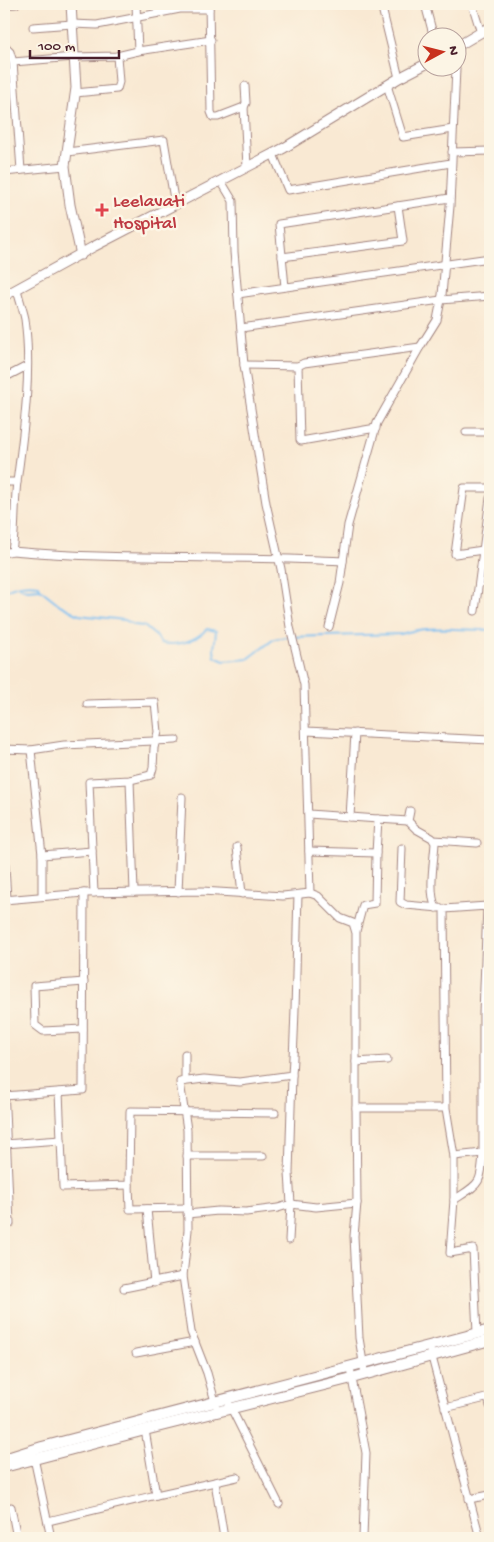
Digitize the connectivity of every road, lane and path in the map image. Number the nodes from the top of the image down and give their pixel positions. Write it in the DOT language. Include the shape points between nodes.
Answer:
graph roads {
  1 [pos="16,4"];
  2 [pos="71,4"];
  3 [pos="136,4"];
  4 [pos="381,4"];
  5 [pos="425,4"];
  6 [pos="472,4"];
  7 [pos="4,5"];
  8 [pos="209,6"];
  9 [pos="136,17"];
  10 [pos="72,24"];
  11 [pos="33,27"];
  12 [pos="490,27"];
  13 [pos="431,28"];
  14 [pos="481,33"];
  15 [pos="211,40"];
  16 [pos="466,42"];
  17 [pos="4,46"];
  18 [pos="138,51"];
  19 [pos="117,56"];
  20 [pos="74,57"];
  21 [pos="13,62"];
  22 [pos="416,69"];
  23 [pos="13,73"];
  24 [pos="4,74"];
  25 [pos="400,78"];
  26 [pos="456,78"];
  27 [pos="387,85"];
  28 [pos="245,86"];
  29 [pos="75,93"];
  30 [pos="244,107"];
  31 [pos="453,129"];
  32 [pos="67,152"];
  33 [pos="452,152"];
  34 [pos="490,152"];
  35 [pos="273,154"];
  36 [pos="451,163"];
  37 [pos="65,166"];
  38 [pos="247,167"];
  39 [pos="21,170"];
  40 [pos="4,172"];
  41 [pos="221,181"];
  42 [pos="450,198"];
  43 [pos="175,205"];
  44 [pos="398,206"];
  45 [pos="81,255"];
  46 [pos="282,257"];
  47 [pos="490,258"];
  48 [pos="445,263"];
  49 [pos="285,287"];
  50 [pos="17,289"];
  51 [pos="238,294"];
  52 [pos="4,296"];
  53 [pos="490,296"];
  54 [pos="441,300"];
  55 [pos="241,328"];
  56 [pos="420,347"];
  57 [pos="244,365"];
  58 [pos="27,366"];
  59 [pos="298,366"];
  60 [pos="4,378"];
  61 [pos="376,428"];
  62 [pos="466,432"];
  63 [pos="490,432"];
  64 [pos="4,482"];
  65 [pos="17,482"];
  66 [pos="490,488"];
  67 [pos="490,498"];
  68 [pos="12,550"];
  69 [pos="483,550"];
  70 [pos="4,553"];
  71 [pos="278,558"];
  72 [pos="343,561"];
  73 [pos="475,611"];
  74 [pos="329,626"];
  75 [pos="87,704"];
  76 [pos="306,732"];
  77 [pos="354,733"];
  78 [pos="176,740"];
  79 [pos="490,740"];
  80 [pos="156,741"];
  81 [pos="4,749"];
  82 [pos="31,750"];
  83 [pos="130,780"];
  84 [pos="182,798"];
  85 [pos="410,811"];
  86 [pos="309,814"];
  87 [pos="350,817"];
  88 [pos="378,819"];
  89 [pos="408,821"];
  90 [pos="434,840"];
  91 [pos="477,844"];
  92 [pos="237,847"];
  93 [pos="402,848"];
  94 [pos="4,850"];
  95 [pos="310,851"];
  96 [pos="92,852"];
  97 [pos="376,853"];
  98 [pos="42,855"];
  99 [pos="94,892"];
  100 [pos="134,892"];
  101 [pos="178,892"];
  102 [pos="84,893"];
  103 [pos="310,893"];
  104 [pos="242,894"];
  105 [pos="298,895"];
  106 [pos="42,896"];
  107 [pos="5,899"];
  108 [pos="488,906"];
  109 [pos="436,908"];
  110 [pos="444,909"];
  111 [pos="356,931"];
  112 [pos="84,982"];
  113 [pos="83,1029"];
  114 [pos="185,1054"];
  115 [pos="387,1060"];
  116 [pos="356,1062"];
  117 [pos="292,1075"];
  118 [pos="185,1081"];
  119 [pos="4,1087"];
  120 [pos="59,1092"];
  121 [pos="4,1096"];
  122 [pos="356,1108"];
  123 [pos="446,1108"];
  124 [pos="184,1112"];
  125 [pos="275,1113"];
  126 [pos="5,1130"];
  127 [pos="61,1140"];
  128 [pos="5,1144"];
  129 [pos="483,1153"];
  130 [pos="187,1156"];
  131 [pos="263,1156"];
  132 [pos="454,1156"];
  133 [pos="5,1160"];
  134 [pos="6,1177"];
  135 [pos="129,1185"];
  136 [pos="454,1200"];
  137 [pos="357,1203"];
  138 [pos="291,1204"];
  139 [pos="6,1209"];
  140 [pos="147,1209"];
  141 [pos="187,1211"];
  142 [pos="10,1224"];
  143 [pos="289,1240"];
  144 [pos="183,1276"];
  145 [pos="154,1283"];
  146 [pos="124,1288"];
  147 [pos="490,1330"];
  148 [pos="477,1333"];
  149 [pos="490,1340"];
  150 [pos="195,1342"];
  151 [pos="431,1351"];
  152 [pos="136,1352"];
  153 [pos="364,1369"];
  154 [pos="351,1373"];
  155 [pos="489,1397"];
  156 [pos="229,1404"];
  157 [pos="490,1406"];
  158 [pos="217,1407"];
  159 [pos="445,1408"];
  160 [pos="144,1430"];
  161 [pos="34,1458"];
  162 [pos="4,1459"];
  163 [pos="4,1466"];
  164 [pos="237,1477"];
  165 [pos="215,1482"];
  166 [pos="156,1495"];
  167 [pos="490,1495"];
  168 [pos="469,1499"];
  169 [pos="279,1504"];
  170 [pos="4,1508"];
  171 [pos="48,1521"];
  172 [pos="17,1538"];
  173 [pos="51,1538"];
  174 [pos="224,1538"];
  175 [pos="363,1538"];
  176 [pos="480,1538"];
  1 -- 7 [label="street"];
  2 -- 10 [label="main road"];
  3 -- 9 [label="street"];
  4 -- 25 [label="street"];
  5 -- 13 [label="street"];
  6 -- 14 [label="street"];
  8 -- 9 [label="street"];
  8 -- 15 [label="street"];
  9 -- 10 [label="street" via="96,25"];
  9 -- 18 [label="street"];
  10 -- 11 [label="street"];
  10 -- 20 [label="main road"];
  12 -- 14 [label="main road"];
  14 -- 16 [label="main road"];
  15 -- 18 [label="street"];
  15 -- 30 [label="street" via="213,117"];
  17 -- 21 [label="street"];
  18 -- 19 [label="street"];
  19 -- 20 [label="street"];
  19 -- 29 [label="street" via="117,89"];
  20 -- 21 [label="street"];
  20 -- 29 [label="main road"];
  21 -- 23 [label="street"];
  22 -- 25 [label="main road"];
  23 -- 24 [label="street"];
  23 -- 39 [label="street"];
  25 -- 27 [label="main road"];
  26 -- 31 [label="street"];
  27 -- 31 [label="street" via="403,137"];
  27 -- 35 [label="main road"];
  28 -- 30 [label="street"];
  29 -- 32 [label="main road"];
  30 -- 38 [label="street"];
  31 -- 33 [label="street"];
  32 -- 37 [label="main road"];
  32 -- 43 [label="street" via="164,140"];
  33 -- 34 [label="street"];
  33 -- 36 [label="street"];
  35 -- 36 [label="street" via="288,190"];
  35 -- 38 [label="main road"];
  36 -- 42 [label="street"];
  37 -- 39 [label="street"];
  37 -- 45 [label="main road"];
  38 -- 41 [label="main road"];
  39 -- 40 [label="street"];
  41 -- 43 [label="main road"];
  41 -- 51 [label="street" via="233,201"];
  42 -- 44 [label="street"];
  42 -- 48 [label="street"];
  43 -- 45 [label="main road"];
  44 -- 46 [label="street" via="279,224"];
  44 -- 46 [label="street" via="403,241"];
  45 -- 50 [label="main road"];
  46 -- 49 [label="street"];
  47 -- 48 [label="street"];
  48 -- 49 [label="street"];
  48 -- 54 [label="street"];
  49 -- 51 [label="street"];
  50 -- 52 [label="main road"];
  50 -- 58 [label="street" via="24,316"];
  51 -- 55 [label="street"];
  53 -- 54 [label="street"];
  54 -- 55 [label="street"];
  54 -- 56 [label="street" via="437,320"];
  55 -- 57 [label="street"];
  56 -- 59 [label="street"];
  56 -- 61 [label="street"];
  57 -- 59 [label="street"];
  57 -- 71 [label="street"];
  58 -- 60 [label="street"];
  58 -- 65 [label="street"];
  59 -- 61 [label="street" via="301,441"];
  61 -- 72 [label="street" via="348,526"];
  62 -- 63 [label="street"];
  64 -- 65 [label="street"];
  65 -- 68 [label="street"];
  66 -- 69 [label="street" via="464,488 455,554"];
  67 -- 69 [label="street"];
  68 -- 70 [label="street"];
  68 -- 71 [label="street" via="67,556"];
  69 -- 73 [label="street"];
  71 -- 72 [label="street"];
  71 -- 76 [label="street" via="304,686"];
  72 -- 74 [label="street"];
  75 -- 80 [label="street" via="155,702"];
  76 -- 77 [label="street"];
  76 -- 86 [label="street"];
  77 -- 79 [label="street"];
  77 -- 87 [label="street"];
  78 -- 80 [label="street"];
  80 -- 82 [label="street" via="64,745"];
  80 -- 83 [label="street" via="151,775"];
  81 -- 82 [label="street"];
  82 -- 98 [label="street"];
  83 -- 96 [label="street" via="89,782"];
  83 -- 100 [label="street"];
  84 -- 101 [label="street"];
  85 -- 89 [label="street"];
  86 -- 87 [label="street"];
  86 -- 95 [label="street"];
  87 -- 88 [label="street"];
  88 -- 89 [label="street"];
  88 -- 97 [label="street"];
  89 -- 90 [label="street"];
  90 -- 91 [label="street"];
  90 -- 109 [label="street" via="433,896"];
  92 -- 104 [label="street"];
  93 -- 109 [label="street" via="400,902"];
  94 -- 107 [label="street"];
  95 -- 97 [label="street"];
  95 -- 103 [label="street"];
  96 -- 98 [label="street"];
  96 -- 99 [label="street"];
  97 -- 111 [label="street" via="375,903 363,905"];
  98 -- 106 [label="street"];
  99 -- 100 [label="street"];
  99 -- 102 [label="street"];
  100 -- 101 [label="street"];
  101 -- 104 [label="street"];
  102 -- 106 [label="street"];
  102 -- 112 [label="street"];
  103 -- 105 [label="street"];
  103 -- 111 [label="street" via="318,896 340,918 353,923"];
  104 -- 105 [label="street"];
  105 -- 117 [label="street"];
  106 -- 107 [label="street"];
  108 -- 110 [label="street"];
  108 -- 129 [label="street" via="483,1014"];
  109 -- 110 [label="street"];
  110 -- 123 [label="street"];
  111 -- 116 [label="street"];
  112 -- 113 [label="street"];
  112 -- 113 [label="street" via="34,986 35,1025 43,1032"];
  113 -- 120 [label="street" via="83,1090"];
  114 -- 118 [label="street"];
  115 -- 116 [label="street"];
  116 -- 122 [label="street"];
  117 -- 118 [label="street" via="240,1082"];
  117 -- 138 [label="street"];
  118 -- 124 [label="street" via="180,1082"];
  119 -- 121 [label="street"];
  120 -- 121 [label="street"];
  120 -- 127 [label="street"];
  121 -- 126 [label="street"];
  122 -- 123 [label="street"];
  122 -- 137 [label="street"];
  123 -- 132 [label="street"];
  124 -- 125 [label="street"];
  124 -- 130 [label="street"];
  124 -- 135 [label="street" via="130,1111"];
  126 -- 128 [label="street"];
  127 -- 128 [label="street"];
  127 -- 135 [label="street" via="63,1187"];
  128 -- 133 [label="street"];
  129 -- 132 [label="street"];
  129 -- 136 [label="street" via="482,1176 476,1186"];
  130 -- 131 [label="street"];
  130 -- 141 [label="street"];
  132 -- 136 [label="street"];
  133 -- 134 [label="street"];
  134 -- 139 [label="street"];
  135 -- 140 [label="street" via="130,1209"];
  136 -- 148 [label="street" via="450,1253 473,1249"];
  137 -- 138 [label="street" via="316,1207"];
  137 -- 153 [label="street" via="354,1236 359,1338"];
  138 -- 141 [label="street" via="246,1212"];
  138 -- 143 [label="street"];
  139 -- 142 [label="street"];
  140 -- 141 [label="street"];
  140 -- 145 [label="street"];
  141 -- 144 [label="street"];
  144 -- 145 [label="street"];
  144 -- 150 [label="street"];
  145 -- 146 [label="street"];
  147 -- 148 [label="highway"];
  148 -- 151 [label="highway"];
  149 -- 151 [label="highway"];
  150 -- 152 [label="street"];
  150 -- 158 [label="street"];
  151 -- 153 [label="highway"];
  151 -- 159 [label="street"];
  153 -- 154 [label="highway"];
  154 -- 156 [label="highway"];
  154 -- 175 [label="street" via="366,1453"];
  155 -- 157 [label="street"];
  155 -- 159 [label="street"];
  156 -- 158 [label="highway"];
  156 -- 169 [label="street"];
  158 -- 160 [label="highway"];
  158 -- 162 [label="highway" via="42,1447"];
  159 -- 168 [label="street"];
  160 -- 161 [label="highway"];
  160 -- 166 [label="street"];
  161 -- 163 [label="highway"];
  161 -- 171 [label="street"];
  164 -- 165 [label="street"];
  165 -- 166 [label="street"];
  165 -- 174 [label="street"];
  166 -- 171 [label="street"];
  167 -- 168 [label="street"];
  168 -- 176 [label="street"];
  170 -- 172 [label="street" via="11,1507"];
  171 -- 173 [label="street"];
}
